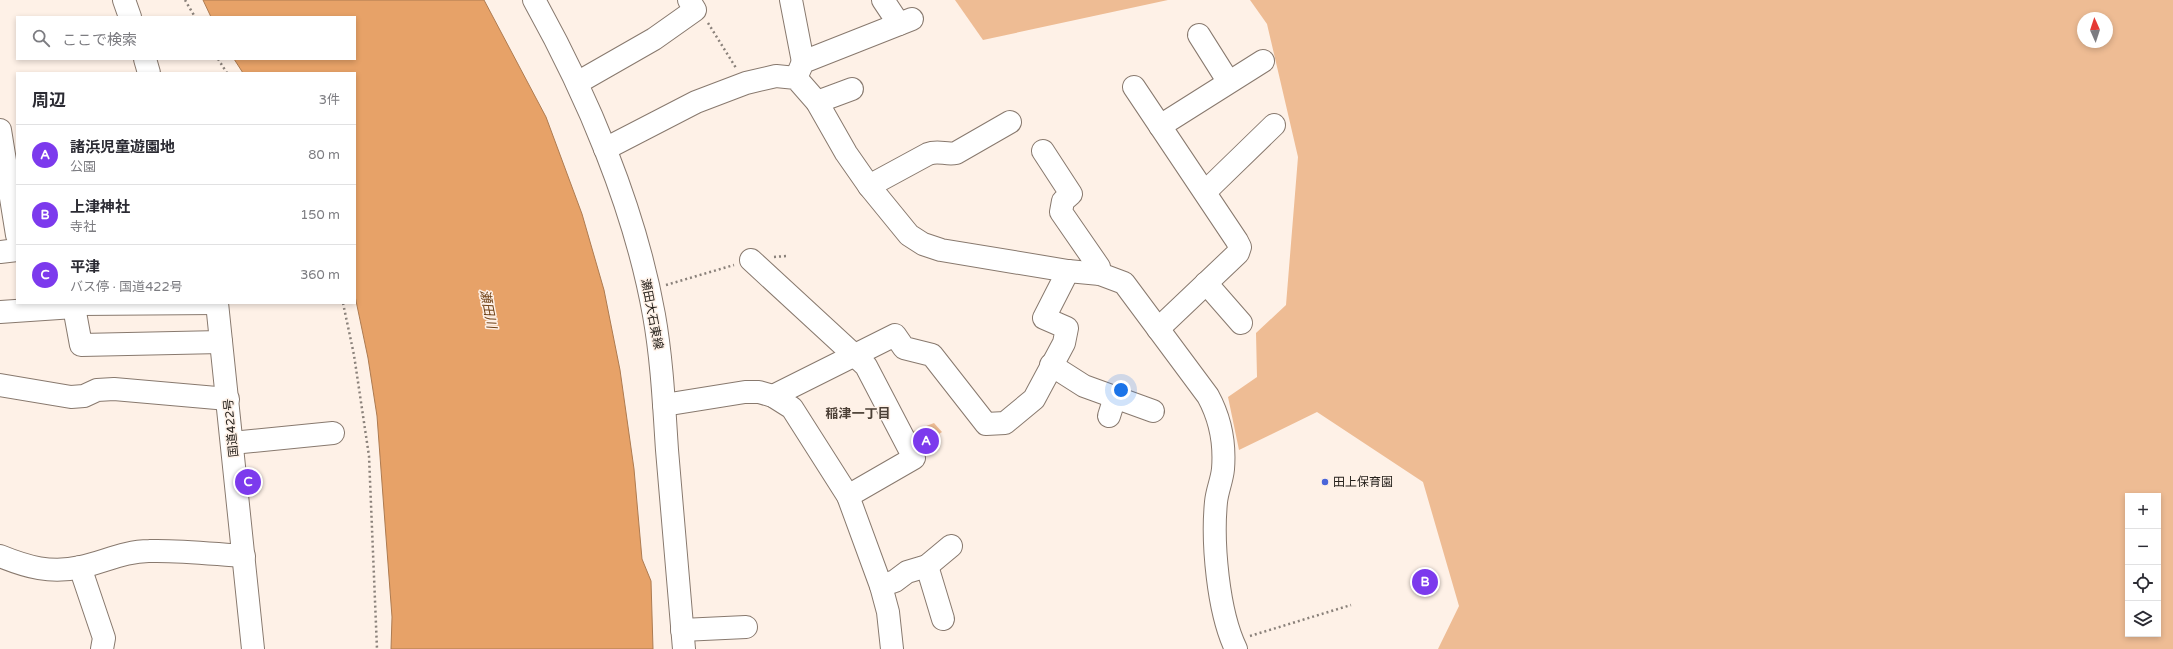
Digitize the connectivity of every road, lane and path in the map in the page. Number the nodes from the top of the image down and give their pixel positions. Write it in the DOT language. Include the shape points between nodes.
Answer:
graph roads {
  1 [pos="124,0"];
  2 [pos="186,0"];
  3 [pos="791,0"];
  4 [pos="883,0"];
  5 [pos="536,1"];
  6 [pos="692,5"];
  7 [pos="130,16"];
  8 [pos="194,16"];
  9 [pos="1199,35"];
  10 [pos="145,60"];
  11 [pos="219,60"];
  12 [pos="1262,61"];
  13 [pos="799,70"];
  14 [pos="149,72"];
  15 [pos="226,72"];
  16 [pos="1228,81"];
  17 [pos="577,83"];
  18 [pos="746,83"];
  19 [pos="1134,87"];
  20 [pos="852,89"];
  21 [pos="817,102"];
  22 [pos="1010,122"];
  23 [pos="1274,125"];
  24 [pos="1160,126"];
  25 [pos="0,130"];
  26 [pos="605,149"];
  27 [pos="1043,151"];
  28 [pos="4,174"];
  29 [pos="869,186"];
  30 [pos="1205,192"];
  31 [pos="16,230"];
  32 [pos="16,250"];
  33 [pos="0,252"];
  34 [pos="787,256"];
  35 [pos="752,260"];
  36 [pos="1068,271"];
  37 [pos="1100,274"];
  38 [pos="1206,283"];
  39 [pos="648,290"];
  40 [pos="79,304"];
  41 [pos="217,304"];
  42 [pos="343,304"];
  43 [pos="74,307"];
  44 [pos="0,312"];
  45 [pos="1241,322"];
  46 [pos="1158,329"];
  47 [pos="222,342"];
  48 [pos="854,355"];
  49 [pos="1052,366"];
  50 [pos="0,385"];
  51 [pos="773,396"];
  52 [pos="228,399"];
  53 [pos="664,405"];
  54 [pos="1153,411"];
  55 [pos="333,433"];
  56 [pos="232,443"];
  57 [pos="848,496"];
  58 [pos="951,546"];
  59 [pos="0,556"];
  60 [pos="244,556"];
  61 [pos="927,566"];
  62 [pos="80,567"];
  63 [pos="881,586"];
  64 [pos="1351,605"];
  65 [pos="943,620"];
  66 [pos="746,627"];
  67 [pos="683,640"];
  68 [pos="1234,646"];
  69 [pos="102,649"];
  70 [pos="253,649"];
  71 [pos="377,649"];
  72 [pos="892,649"];
  1 -- 7 [label="main road"];
  2 -- 8 [label="path"];
  3 -- 13 [label="main road"];
  4 -- 13 [label="main road" via="905,21"];
  5 -- 17 [label="main road, 瀬田大石東線"];
  6 -- 17 [label="main road" via="654,39"];
  6 -- 18 [label="path" via="701,11"];
  9 -- 16 [label="main road"];
  10 -- 14 [label="main road"];
  11 -- 15 [label="path"];
  12 -- 16 [label="main road"];
  13 -- 18 [label="main road"];
  13 -- 21 [label="main road"];
  16 -- 24 [label="main road"];
  17 -- 26 [label="main road, 瀬田大石東線"];
  18 -- 26 [label="main road" via="696,102"];
  19 -- 24 [label="main road"];
  20 -- 21 [label="main road"];
  21 -- 29 [label="main road" via="846,153"];
  22 -- 29 [label="main road" via="956,153 935,151"];
  23 -- 30 [label="main road"];
  24 -- 30 [label="main road"];
  25 -- 28 [label="main road"];
  26 -- 39 [label="main road, 瀬田大石東線" via="630,222"];
  27 -- 37 [label="main road" via="1071,194 1063,201 1061,212 1099,267"];
  28 -- 31 [label="main road"];
  29 -- 36 [label="main road" via="909,235 923,244 941,250"];
  30 -- 38 [label="main road" via="1240,247 1238,253"];
  32 -- 33 [label="main road"];
  34 -- 35 [label="path"];
  35 -- 39 [label="path"];
  35 -- 48 [label="main road"];
  36 -- 37 [label="main road"];
  36 -- 49 [label="main road" via="1044,318 1067,328 1064,343"];
  37 -- 46 [label="main road" via="1124,283"];
  38 -- 45 [label="main road"];
  38 -- 46 [label="main road"];
  39 -- 53 [label="main road, 瀬田大石東線" via="659,347"];
  40 -- 43 [label="main road"];
  41 -- 47 [label="main road, 国道422号"];
  42 -- 71 [label="path" via="354,355 369,456"];
  43 -- 44 [label="main road"];
  43 -- 47 [label="main road" via="81,345"];
  46 -- 68 [label="main road" via="1217,412 1222,438 1223,470 1216,502 1216,564"];
  47 -- 52 [label="main road, 国道422号"];
  48 -- 49 [label="main road" via="895,335 904,348 932,355 986,424 1005,424 1034,399"];
  48 -- 51 [label="main road"];
  48 -- 57 [label="main road" via="866,366 914,458"];
  49 -- 54 [label="main road" via="1112,407"];
  50 -- 52 [label="main road" via="71,397 84,396 97,390 114,389"];
  51 -- 53 [label="main road" via="745,392"];
  51 -- 57 [label="main road" via="792,408"];
  52 -- 56 [label="main road, 国道422号"];
  53 -- 67 [label="main road, 瀬田大石東線"];
  55 -- 56 [label="main road"];
  56 -- 60 [label="main road, 国道422号"];
  57 -- 63 [label="main road"];
  58 -- 61 [label="main road"];
  59 -- 62 [label="main road" via="29,568 54,570"];
  60 -- 62 [label="main road" via="149,550 120,555"];
  60 -- 70 [label="main road, 国道422号"];
  61 -- 63 [label="main road" via="907,572 895,581"];
  61 -- 65 [label="main road"];
  62 -- 69 [label="main road" via="104,638"];
  63 -- 72 [label="main road" via="888,612"];
  64 -- 68 [label="path"];
  66 -- 67 [label="main road"];
}
